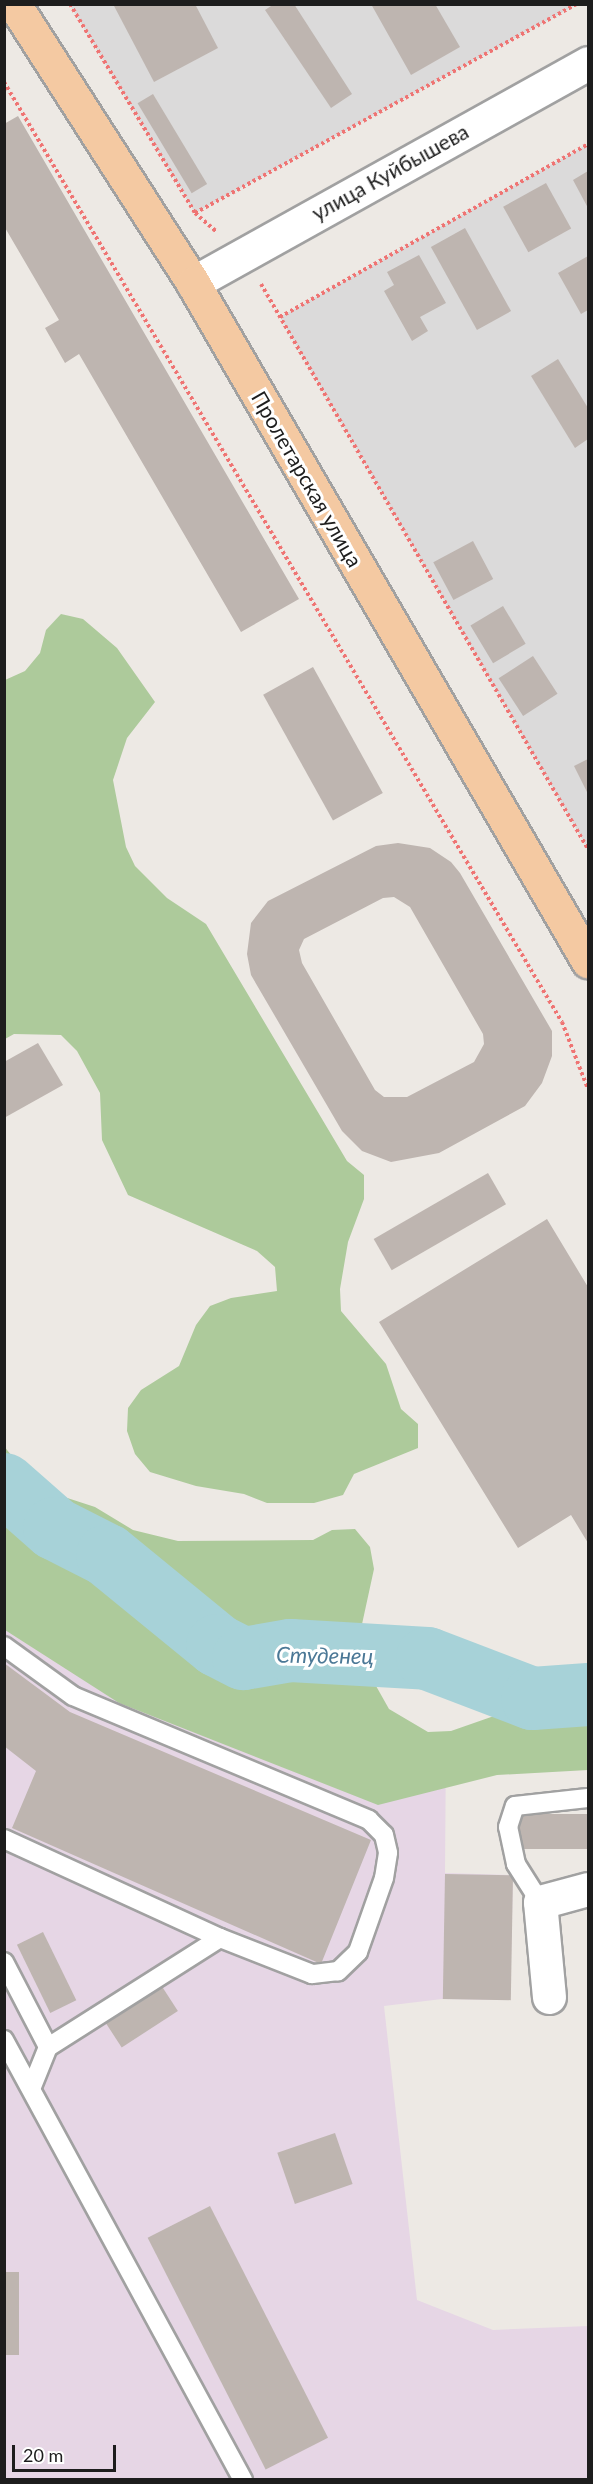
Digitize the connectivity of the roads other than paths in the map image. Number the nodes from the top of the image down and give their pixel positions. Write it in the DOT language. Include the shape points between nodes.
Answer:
graph roads {
  1 [pos="14,4"];
  2 [pos="588,63"];
  3 [pos="193,284"];
  4 [pos="588,961"];
  5 [pos="4,1646"];
  6 [pos="588,1798"];
  7 [pos="4,1839"];
  8 [pos="588,1889"];
  9 [pos="540,1902"];
  10 [pos="220,1938"];
  11 [pos="4,1962"];
  12 [pos="549,1997"];
  13 [pos="4,2040"];
  14 [pos="48,2047"];
  15 [pos="31,2089"];
  16 [pos="243,2480"];
  1 -- 3 [label="main road, Пролетарская улица"];
  2 -- 3 [label="street, улица Куйбышева"];
  3 -- 4 [label="main road, Пролетарская улица"];
  5 -- 10 [label="lane" via="73,1696 369,1820 384,1835 388,1853 384,1878 358,1952 338,1971 312,1974"];
  6 -- 9 [label="lane" via="515,1806 508,1827 516,1863"];
  7 -- 10 [label="lane"];
  8 -- 9 [label="street"];
  9 -- 12 [label="street"];
  10 -- 14 [label="lane"];
  11 -- 14 [label="lane"];
  13 -- 15 [label="lane"];
  14 -- 15 [label="lane"];
  15 -- 16 [label="lane"];
}
